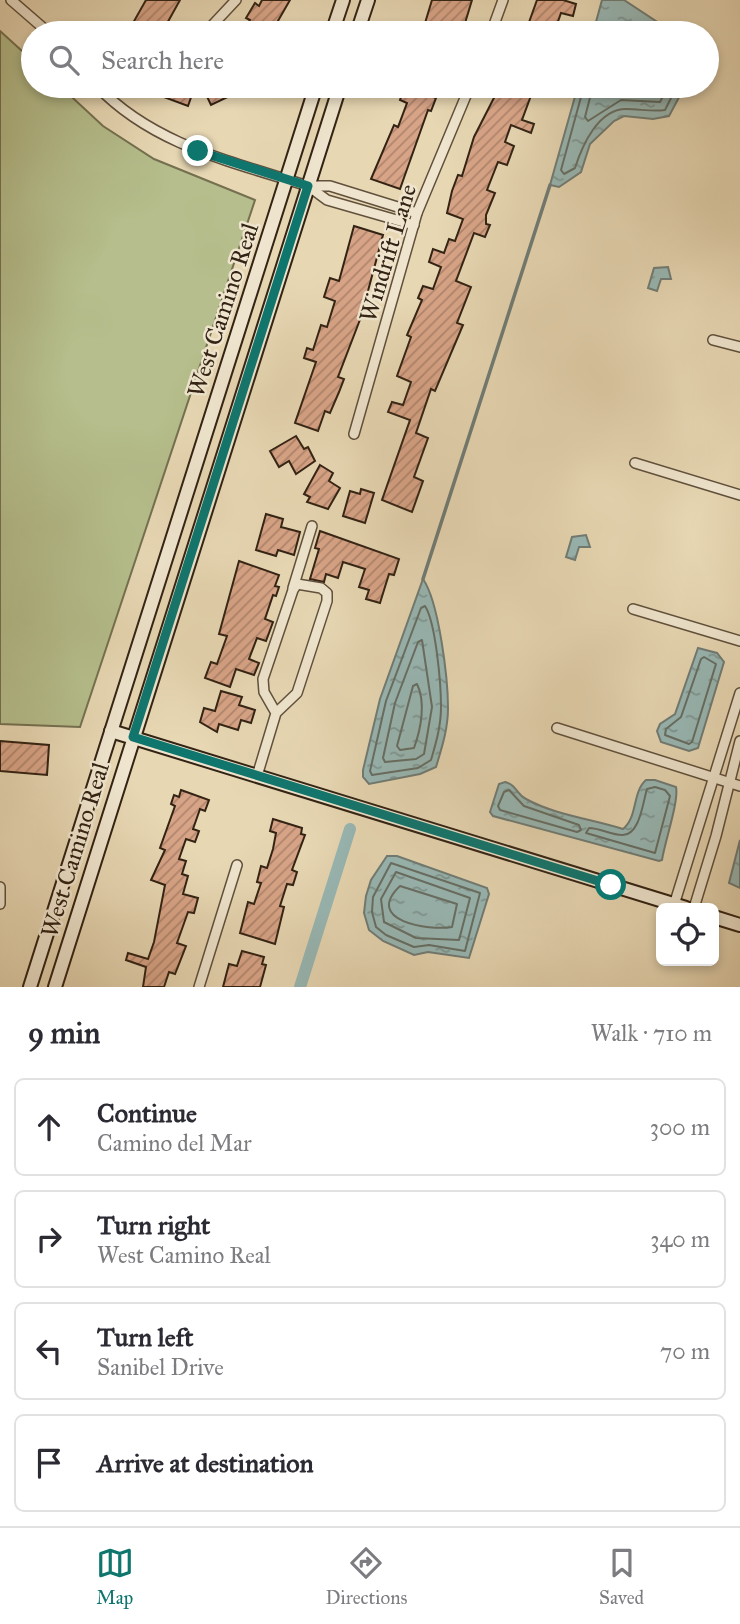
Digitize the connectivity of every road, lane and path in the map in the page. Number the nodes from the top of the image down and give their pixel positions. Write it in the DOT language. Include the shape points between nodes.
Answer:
graph roads {
  1 [pos="236,0"];
  2 [pos="343,0"];
  3 [pos="368,0"];
  4 [pos="503,0"];
  5 [pos="14,1"];
  6 [pos="36,21"];
  7 [pos="216,21"];
  8 [pos="336,21"];
  9 [pos="361,21"];
  10 [pos="495,21"];
  11 [pos="110,98"];
  12 [pos="312,98"];
  13 [pos="336,98"];
  14 [pos="465,98"];
  15 [pos="286,179"];
  16 [pos="308,186"];
  17 [pos="417,214"];
  18 [pos="414,225"];
  19 [pos="713,340"];
  20 [pos="740,347"];
  21 [pos="354,435"];
  22 [pos="635,463"];
  23 [pos="740,495"];
  24 [pos="312,526"];
  25 [pos="293,590"];
  26 [pos="633,609"];
  27 [pos="740,641"];
  28 [pos="740,694"];
  29 [pos="276,713"];
  30 [pos="557,729"];
  31 [pos="111,730"];
  32 [pos="133,737"];
  33 [pos="740,741"];
  34 [pos="257,776"];
  35 [pos="714,778"];
  36 [pos="735,784"];
  37 [pos="237,865"];
  38 [pos="0,887"];
  39 [pos="670,903"];
  40 [pos="681,903"];
  41 [pos="696,903"];
  42 [pos="0,904"];
  43 [pos="719,919"];
  44 [pos="740,925"];
  45 [pos="30,987"];
  46 [pos="54,987"];
  47 [pos="199,987"];
  1 -- 7 [label="street"];
  2 -- 8 [label="street"];
  3 -- 9 [label="street"];
  4 -- 10 [label="street"];
  5 -- 6 [label="street"];
  11 -- 15 [label="street" via="171,139"];
  12 -- 15 [label="street, West Camino Real"];
  13 -- 16 [label="street, West Camino Real"];
  14 -- 17 [label="street, Windrift Lane"];
  15 -- 16 [label="street"];
  15 -- 31 [label="street, West Camino Real"];
  16 -- 17 [label="street" via="330,186"];
  16 -- 18 [label="street" via="327,200"];
  16 -- 32 [label="street, West Camino Real"];
  17 -- 18 [label="street, Windrift Lane"];
  18 -- 21 [label="street, Windrift Lane"];
  19 -- 20 [label="street"];
  22 -- 23 [label="street"];
  24 -- 25 [label="street"];
  25 -- 29 [label="street" via="262,679"];
  25 -- 29 [label="street" via="297,583 321,587 327,601 297,693"];
  26 -- 27 [label="street"];
  28 -- 35 [label="street"];
  29 -- 34 [label="street"];
  30 -- 35 [label="street"];
  31 -- 32 [label="street"];
  31 -- 45 [label="street, West Camino Real"];
  32 -- 34 [label="street"];
  32 -- 46 [label="street, West Camino Real"];
  33 -- 36 [label="street"];
  34 -- 39 [label="street"];
  35 -- 36 [label="street"];
  35 -- 40 [label="street"];
  36 -- 41 [label="street"];
  37 -- 47 [label="street"];
  38 -- 42 [label="street"];
  43 -- 44 [label="street"];
}
